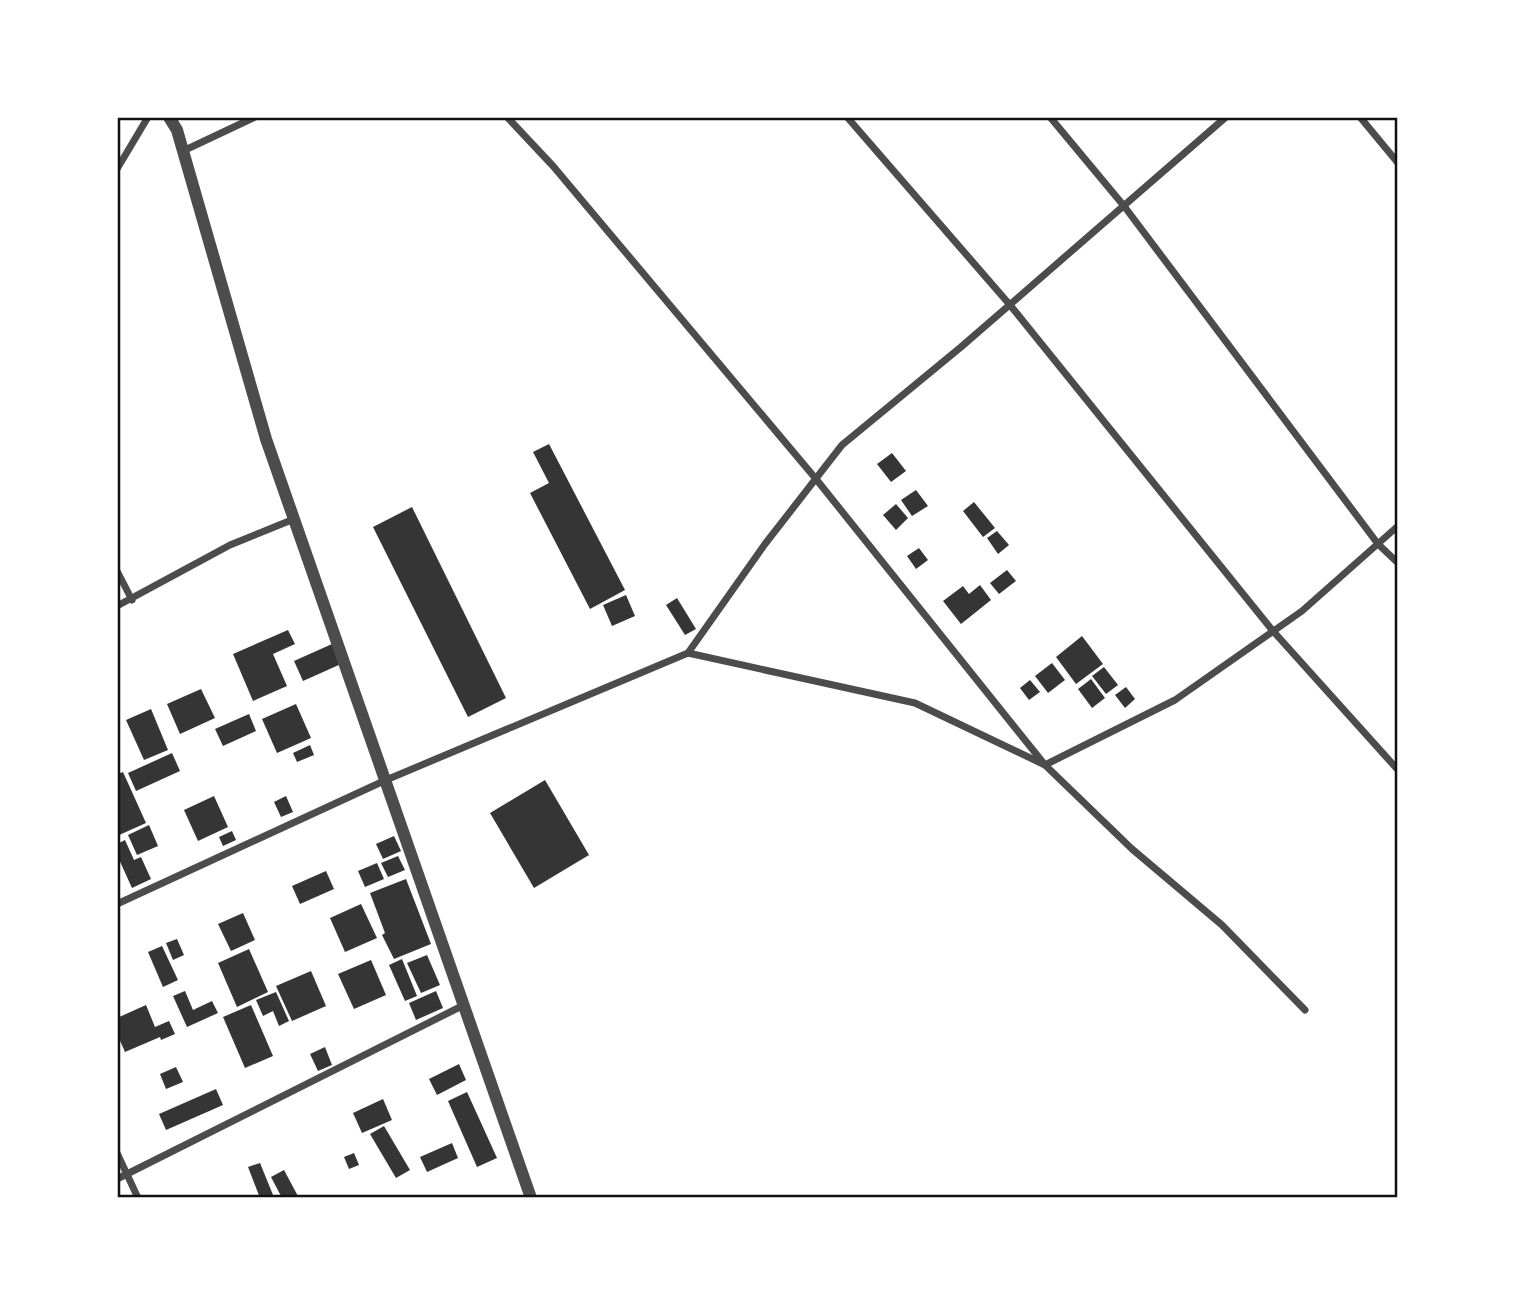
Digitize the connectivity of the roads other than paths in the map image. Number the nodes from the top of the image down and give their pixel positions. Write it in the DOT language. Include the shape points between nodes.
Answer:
graph roads {
  1 [pos="148,117"];
  2 [pos="169,117"];
  3 [pos="255,117"];
  4 [pos="507,117"];
  5 [pos="847,117"];
  6 [pos="1050,117"];
  7 [pos="1226,117"];
  8 [pos="1360,117"];
  9 [pos="183,151"];
  10 [pos="1398,163"];
  11 [pos="117,169"];
  12 [pos="1124,206"];
  13 [pos="1010,305"];
  14 [pos="816,479"];
  15 [pos="294,519"];
  16 [pos="1398,526"];
  17 [pos="1378,544"];
  18 [pos="1398,563"];
  19 [pos="117,571"];
  20 [pos="132,600"];
  21 [pos="117,606"];
  22 [pos="1273,631"];
  23 [pos="688,653"];
  24 [pos="1045,765"];
  25 [pos="1398,770"];
  26 [pos="386,780"];
  27 [pos="117,904"];
  28 [pos="464,1005"];
  29 [pos="1305,1010"];
  30 [pos="117,1153"];
  31 [pos="127,1174"];
  32 [pos="117,1179"];
  33 [pos="138,1198"];
  34 [pos="531,1198"];
  1 -- 11 [label="street"];
  2 -- 9 [label="street"];
  3 -- 9 [label="street"];
  4 -- 14 [label="street"];
  5 -- 13 [label="street"];
  6 -- 12 [label="street"];
  7 -- 12 [label="street"];
  8 -- 10 [label="street"];
  9 -- 15 [label="street" via="266,439"];
  12 -- 13 [label="street"];
  12 -- 17 [label="street"];
  13 -- 14 [label="street" via="842,445"];
  13 -- 22 [label="street"];
  14 -- 23 [label="street"];
  14 -- 24 [label="street"];
  15 -- 20 [label="street" via="230,545"];
  15 -- 26 [label="street"];
  16 -- 17 [label="street"];
  17 -- 18 [label="street"];
  17 -- 22 [label="street"];
  19 -- 20 [label="street"];
  20 -- 21 [label="street"];
  22 -- 24 [label="street" via="1175,700"];
  22 -- 25 [label="street"];
  23 -- 24 [label="street" via="915,703"];
  23 -- 26 [label="street"];
  24 -- 29 [label="street" via="1132,849 1222,925"];
  26 -- 27 [label="street"];
  26 -- 28 [label="street"];
  28 -- 31 [label="street"];
  28 -- 34 [label="street"];
  30 -- 31 [label="street"];
  31 -- 32 [label="street"];
  31 -- 33 [label="street"];
}
